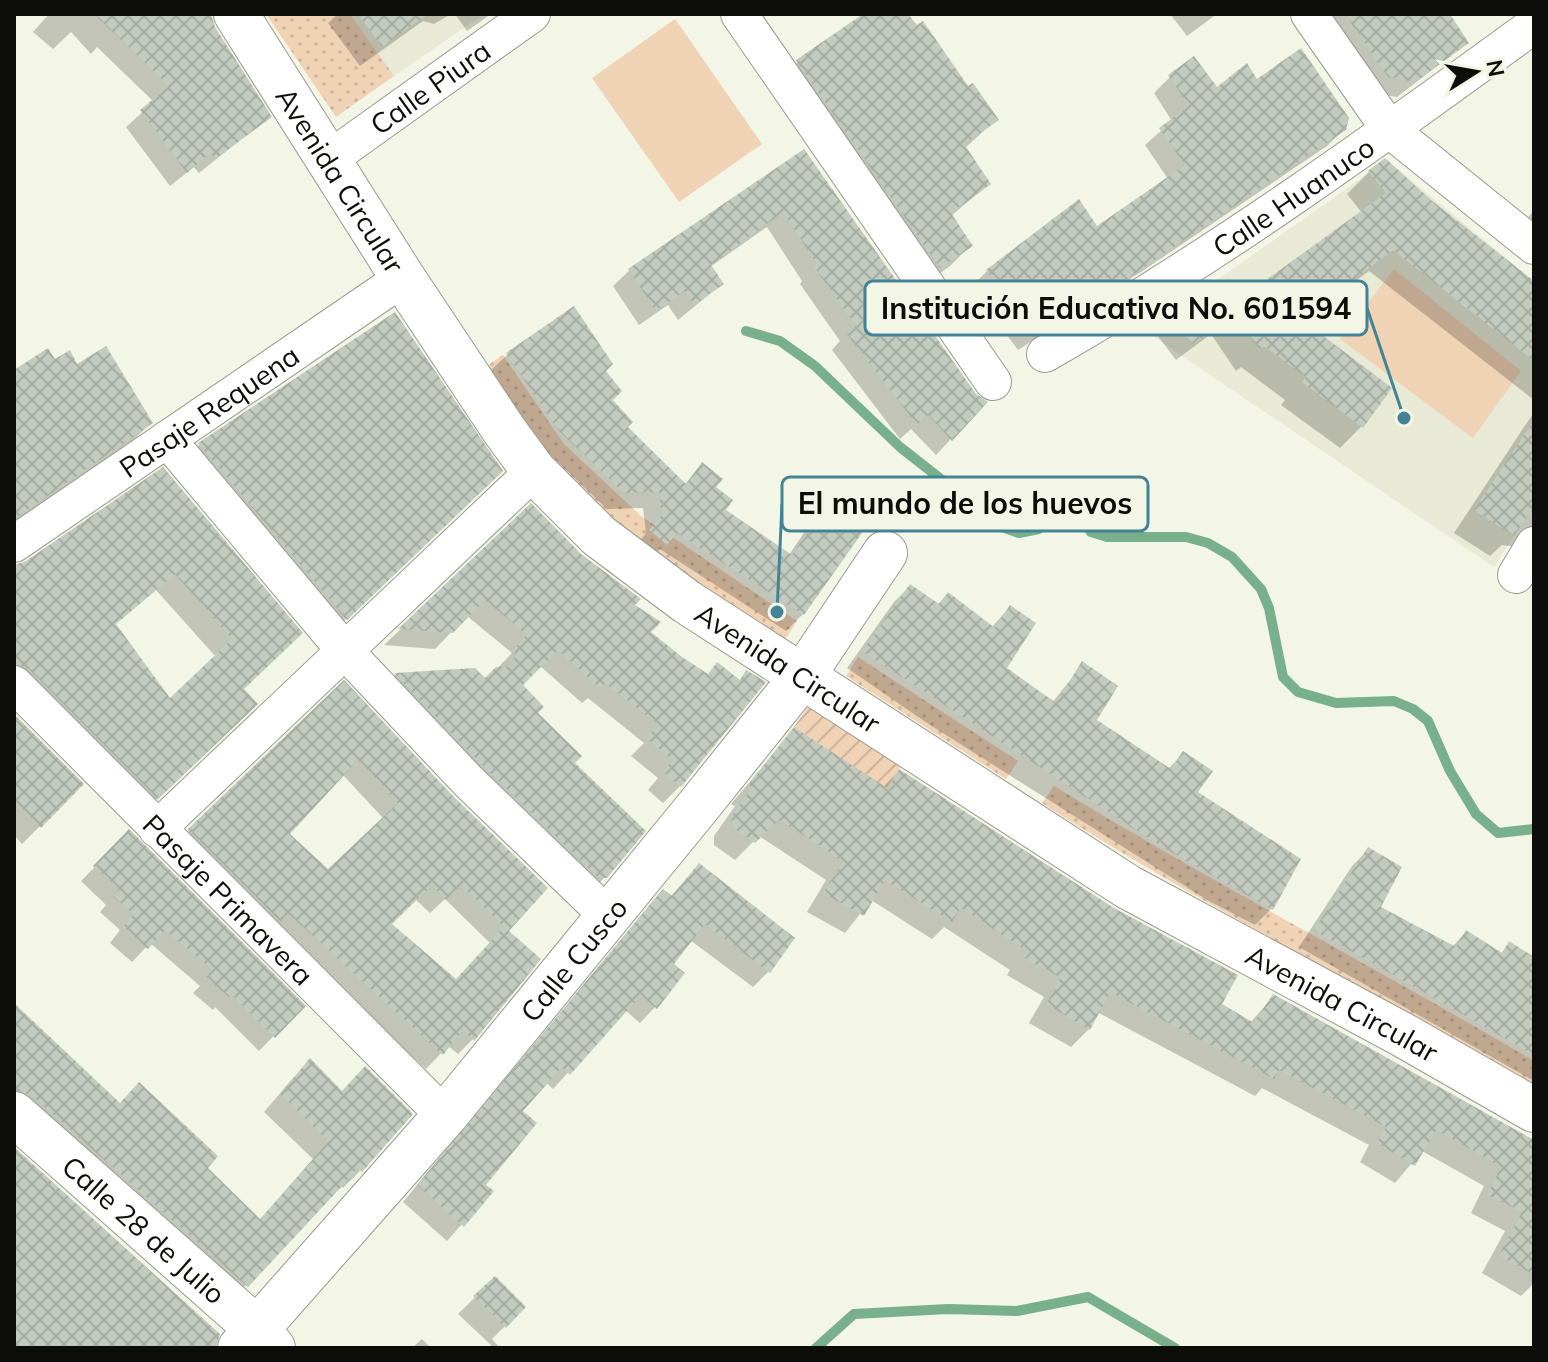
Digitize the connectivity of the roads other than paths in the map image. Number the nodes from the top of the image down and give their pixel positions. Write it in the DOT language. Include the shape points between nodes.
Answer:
graph roads {
  1 [pos="236,14"];
  2 [pos="532,14"];
  3 [pos="739,14"];
  4 [pos="1309,14"];
  5 [pos="1534,25"];
  6 [pos="1390,130"];
  7 [pos="329,159"];
  8 [pos="1534,246"];
  9 [pos="403,278"];
  10 [pos="1045,354"];
  11 [pos="993,382"];
  12 [pos="167,439"];
  13 [pos="534,471"];
  14 [pos="14,544"];
  15 [pos="885,553"];
  16 [pos="346,652"];
  17 [pos="802,677"];
  18 [pos="14,684"];
  19 [pos="157,829"];
  20 [pos="607,915"];
  21 [pos="1534,1110"];
  22 [pos="14,1114"];
  23 [pos="445,1116"];
  24 [pos="257,1342"];
  1 -- 7 [label="street, Avenida Circular"];
  2 -- 7 [label="street, Calle Piura"];
  3 -- 11 [label="street"];
  4 -- 6 [label="street"];
  5 -- 6 [label="street, Calle Huanuco"];
  6 -- 8 [label="street"];
  6 -- 10 [label="street, Calle Huanuco" via="1144,297"];
  7 -- 9 [label="street, Avenida Circular"];
  9 -- 12 [label="street, Pasaje Requena"];
  9 -- 13 [label="street, Avenida Circular"];
  12 -- 14 [label="street, Pasaje Requena"];
  12 -- 16 [label="street"];
  13 -- 16 [label="street"];
  13 -- 17 [label="street, Avenida Circular" via="632,562"];
  15 -- 17 [label="street, Calle Cusco"];
  16 -- 19 [label="street"];
  16 -- 20 [label="street" via="468,781"];
  17 -- 20 [label="street, Calle Cusco"];
  17 -- 21 [label="street, Avenida Circular" via="1128,887"];
  18 -- 19 [label="street, Pasaje Primavera"];
  19 -- 23 [label="street, Pasaje Primavera"];
  20 -- 23 [label="street, Calle Cusco"];
  22 -- 24 [label="street, Calle 28 de Julio"];
  23 -- 24 [label="street, Calle Cusco"];
}
